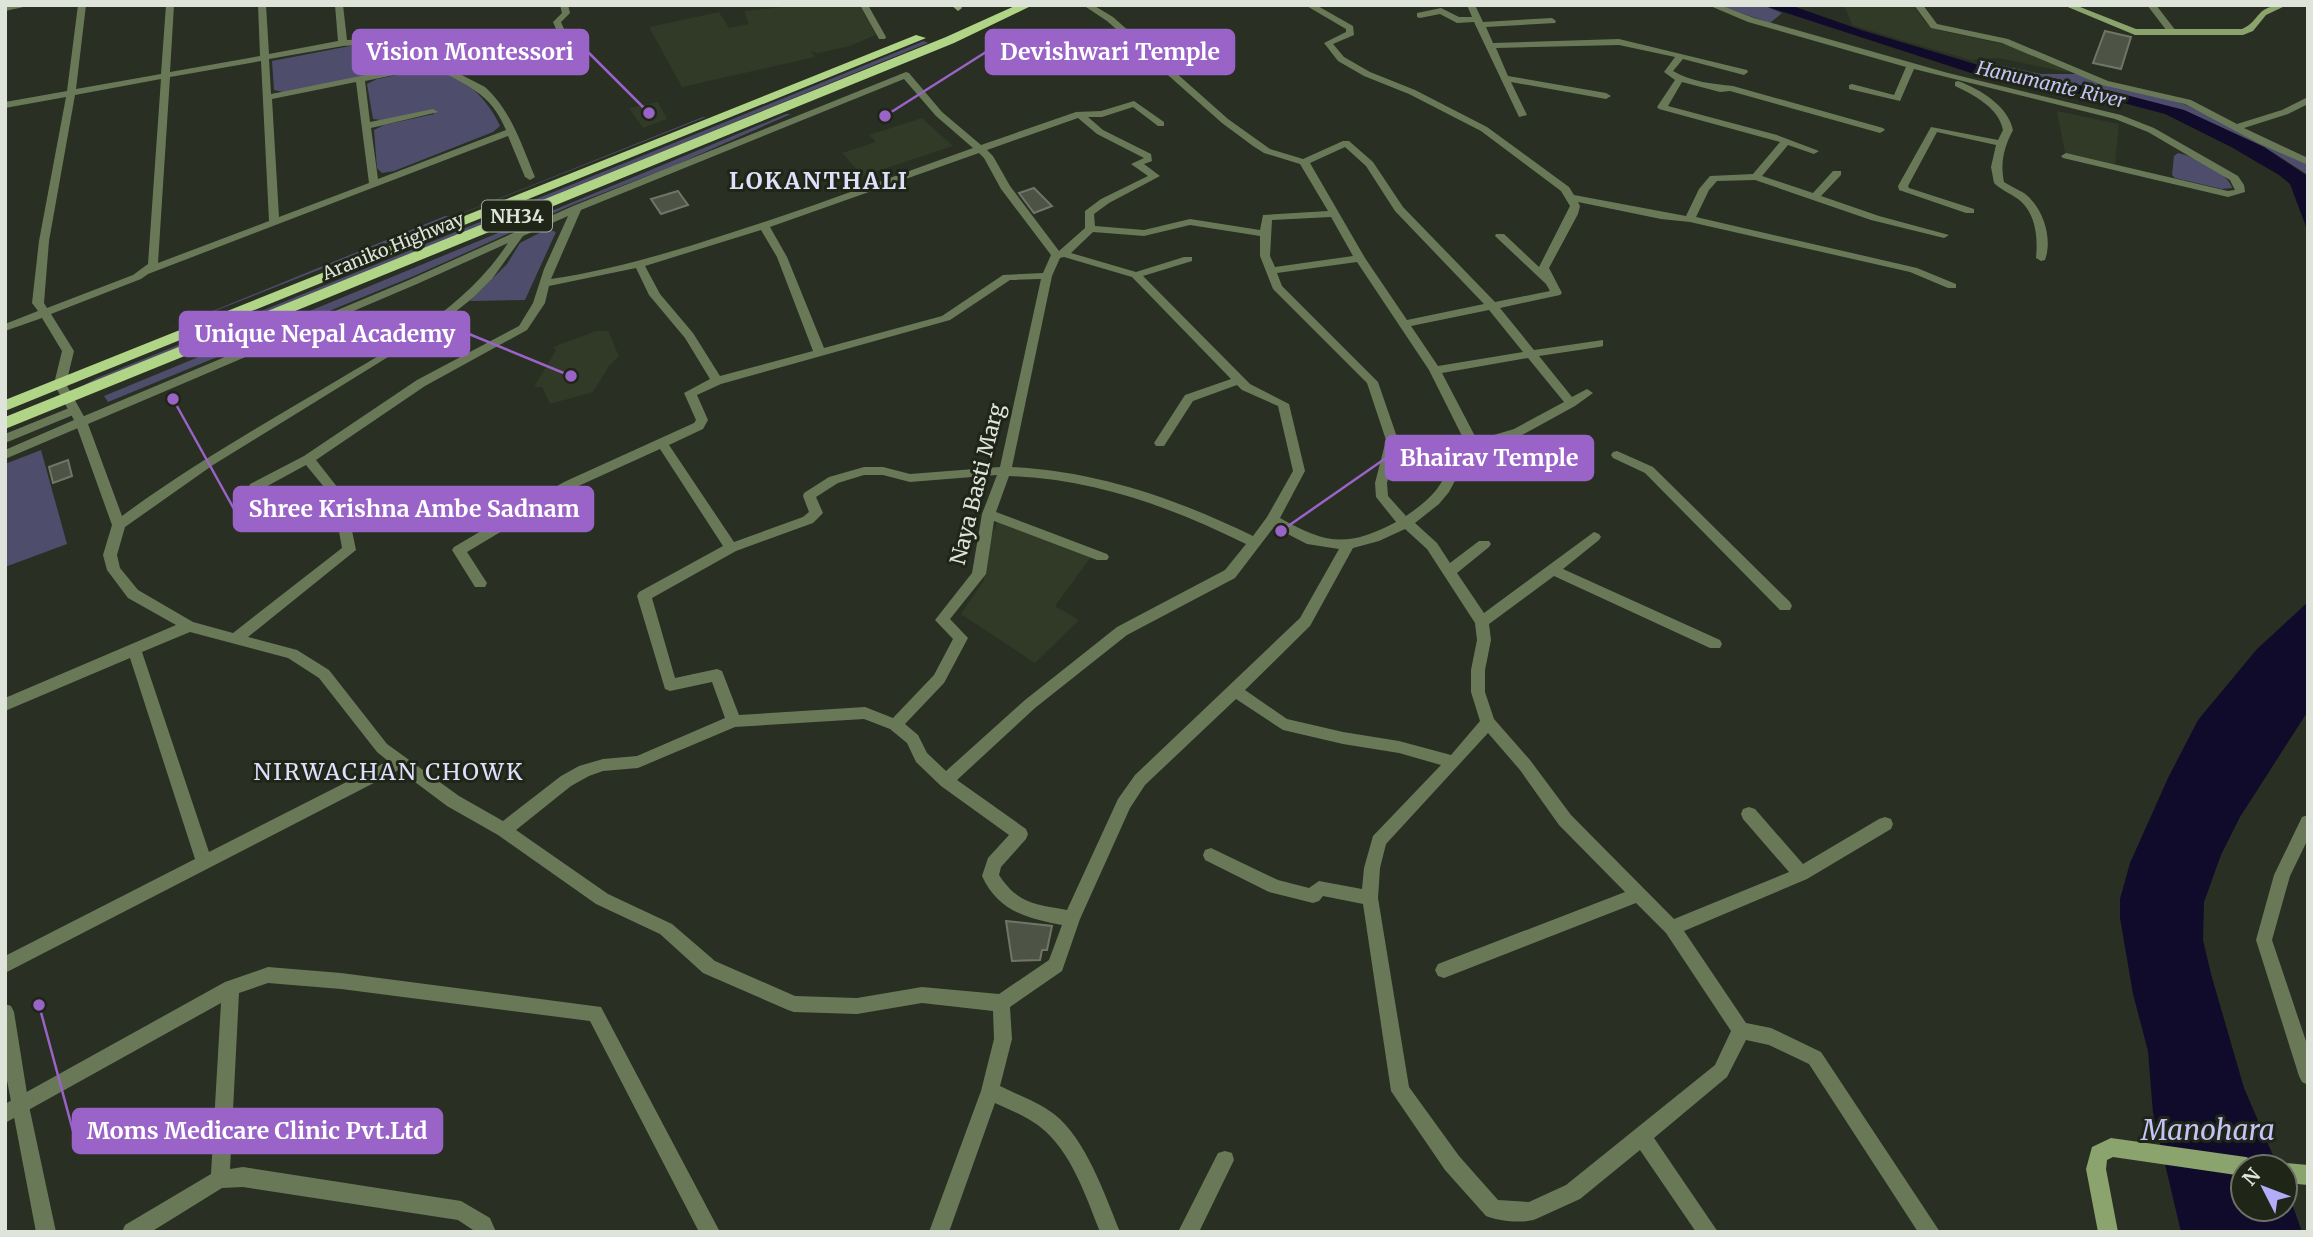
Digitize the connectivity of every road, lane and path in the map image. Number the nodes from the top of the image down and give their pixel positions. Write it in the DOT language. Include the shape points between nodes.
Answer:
graph roads {
  1 [pos="29,5"];
  2 [pos="82,5"];
  3 [pos="170,5"];
  4 [pos="261,5"];
  5 [pos="339,5"];
  6 [pos="564,5"];
  7 [pos="864,5"];
  8 [pos="999,5"];
  9 [pos="1087,5"];
  10 [pos="1308,5"];
  11 [pos="1471,5"];
  12 [pos="1712,5"];
  13 [pos="1918,5"];
  14 [pos="2067,5"];
  15 [pos="2151,5"];
  16 [pos="2283,5"];
  17 [pos="1024,6"];
  18 [pos="5,9"];
  19 [pos="1420,15"];
  20 [pos="1552,21"];
  21 [pos="1477,22"];
  22 [pos="938,30"];
  23 [pos="2173,33"];
  24 [pos="882,37"];
  25 [pos="343,43"];
  26 [pos="1489,46"];
  27 [pos="564,51"];
  28 [pos="1681,55"];
  29 [pos="264,58"];
  30 [pos="435,64"];
  31 [pos="1911,65"];
  32 [pos="1744,72"];
  33 [pos="1945,75"];
  34 [pos="168,76"];
  35 [pos="1506,78"];
  36 [pos="1680,79"];
  37 [pos="360,80"];
  38 [pos="1852,88"];
  39 [pos="71,93"];
  40 [pos="1606,96"];
  41 [pos="269,97"];
  42 [pos="2308,100"];
  43 [pos="5,105"];
  44 [pos="433,112"];
  45 [pos="1080,114"];
  46 [pos="1522,115"];
  47 [pos="1161,124"];
  48 [pos="366,126"];
  49 [pos="2236,128"];
  50 [pos="1880,130"];
  51 [pos="512,131"];
  52 [pos="1786,141"];
  53 [pos="2001,143"];
  54 [pos="979,148"];
  55 [pos="1814,151"];
  56 [pos="2066,156"];
  57 [pos="1304,162"];
  58 [pos="2308,162"];
  59 [pos="1837,173"];
  60 [pos="530,177"];
  61 [pos="1755,177"];
  62 [pos="374,183"];
  63 [pos="1572,198"];
  64 [pos="1814,198"];
  65 [pos="577,208"];
  66 [pos="1970,211"];
  67 [pos="1336,214"];
  68 [pos="1690,219"];
  69 [pos="274,222"];
  70 [pos="764,226"];
  71 [pos="1090,229"];
  72 [pos="519,234"];
  73 [pos="1265,234"];
  74 [pos="1944,235"];
  75 [pos="1500,236"];
  76 [pos="1060,254"];
  77 [pos="1360,258"];
  78 [pos="2041,258"];
  79 [pos="1188,259"];
  80 [pos="639,264"];
  81 [pos="148,271"];
  82 [pos="1270,271"];
  83 [pos="1047,275"];
  84 [pos="1136,275"];
  85 [pos="547,283"];
  86 [pos="1952,286"];
  87 [pos="1556,289"];
  88 [pos="1493,307"];
  89 [pos="42,314"];
  90 [pos="1404,324"];
  91 [pos="5,328"];
  92 [pos="1600,343"];
  93 [pos="1532,352"];
  94 [pos="820,353"];
  95 [pos="1435,370"];
  96 [pos="1239,380"];
  97 [pos="717,382"];
  98 [pos="1587,393"];
  99 [pos="71,403"];
  100 [pos="1571,403"];
  101 [pos="5,406"];
  102 [pos="5,423"];
  103 [pos="5,439"];
  104 [pos="662,443"];
  105 [pos="1160,443"];
  106 [pos="1473,445"];
  107 [pos="5,455"];
  108 [pos="1617,455"];
  109 [pos="308,459"];
  110 [pos="1005,471"];
  111 [pos="255,487"];
  112 [pos="989,514"];
  113 [pos="1272,520"];
  114 [pos="1405,522"];
  115 [pos="119,525"];
  116 [pos="1594,537"];
  117 [pos="1254,542"];
  118 [pos="1349,543"];
  119 [pos="1484,544"];
  120 [pos="731,548"];
  121 [pos="1102,557"];
  122 [pos="1553,570"];
  123 [pos="1448,572"];
  124 [pos="480,583"];
  125 [pos="1785,606"];
  126 [pos="1482,622"];
  127 [pos="189,626"];
  128 [pos="235,639"];
  129 [pos="1715,644"];
  130 [pos="134,649"];
  131 [pos="1235,691"];
  132 [pos="5,705"];
  133 [pos="734,721"];
  134 [pos="1488,722"];
  135 [pos="895,725"];
  136 [pos="400,762"];
  137 [pos="1454,762"];
  138 [pos="946,780"];
  139 [pos="1749,814"];
  140 [pos="2308,822"];
  141 [pos="1885,824"];
  142 [pos="504,830"];
  143 [pos="1211,855"];
  144 [pos="204,863"];
  145 [pos="1801,874"];
  146 [pos="1639,894"];
  147 [pos="1370,898"];
  148 [pos="1072,919"];
  149 [pos="1672,928"];
  150 [pos="5,965"];
  151 [pos="1444,970"];
  152 [pos="231,988"];
  153 [pos="1001,1003"];
  154 [pos="5,1012"];
  155 [pos="1741,1030"];
  156 [pos="2308,1076"];
  157 [pos="990,1091"];
  158 [pos="13,1110"];
  159 [pos="1642,1136"];
  160 [pos="1225,1160"];
  161 [pos="2229,1165"];
  162 [pos="220,1179"];
  163 [pos="46,1232"];
  164 [pos="132,1232"];
  165 [pos="486,1232"];
  166 [pos="710,1232"];
  167 [pos="939,1232"];
  168 [pos="1110,1232"];
  169 [pos="1188,1232"];
  170 [pos="1708,1232"];
  171 [pos="1930,1232"];
  172 [pos="2108,1232"];
  1 -- 18 [label="street"];
  2 -- 39 [label="street"];
  3 -- 34 [label="street"];
  4 -- 29 [label="street"];
  5 -- 25 [label="street"];
  6 -- 27 [label="street" via="566,13 557,22 566,43"];
  7 -- 24 [label="street"];
  8 -- 22 [label="highway, Araniko Highway / NH34"];
  9 -- 57 [label="street" via="1110,19 1256,144"];
  10 -- 63 [label="street" via="1350,28 1352,33 1328,43 1341,59 1484,129"];
  11 -- 21 [label="street"];
  12 -- 31 [label="street"];
  13 -- 49 [label="street" via="1941,29 2005,41 2105,83 2188,102"];
  14 -- 23 [label="main road" via="2124,29"];
  15 -- 23 [label="street"];
  16 -- 23 [label="main road" via="2262,13 2244,32"];
  17 -- 99 [label="highway, Araniko Highway / NH34"];
  19 -- 21 [label="street" via="1441,11 1457,20"];
  20 -- 21 [label="street"];
  21 -- 26 [label="street"];
  22 -- 99 [label="highway, Araniko Highway / NH34"];
  25 -- 29 [label="street"];
  25 -- 30 [label="street" via="383,39"];
  26 -- 28 [label="street" via="1632,43"];
  26 -- 35 [label="street"];
  28 -- 32 [label="street"];
  28 -- 36 [label="street" via="1668,72"];
  29 -- 34 [label="street"];
  29 -- 41 [label="street"];
  30 -- 37 [label="street"];
  30 -- 51 [label="street" via="488,93"];
  31 -- 33 [label="street"];
  31 -- 38 [label="street" via="1897,99"];
  33 -- 53 [label="street" via="2005,118 2008,130"];
  33 -- 56 [label="street" via="2135,123 2234,178 2240,192 2228,194"];
  34 -- 39 [label="street"];
  34 -- 81 [label="street" via="155,262"];
  35 -- 40 [label="street"];
  35 -- 46 [label="street"];
  36 -- 50 [label="street" via="1730,88"];
  36 -- 52 [label="street" via="1661,107"];
  37 -- 41 [label="street"];
  37 -- 48 [label="street"];
  39 -- 43 [label="street"];
  39 -- 89 [label="street" via="44,241 38,303"];
  41 -- 69 [label="street"];
  42 -- 49 [label="street"];
  44 -- 48 [label="street"];
  45 -- 47 [label="street" via="1102,114 1134,104"];
  45 -- 54 [label="street"];
  45 -- 71 [label="street" via="1107,136 1148,156 1136,164 1155,176 1089,213"];
  48 -- 62 [label="street"];
  49 -- 58 [label="street"];
  51 -- 60 [label="street"];
  51 -- 62 [label="street"];
  52 -- 55 [label="street"];
  52 -- 61 [label="street"];
  53 -- 66 [label="street" via="1934,129 1903,186"];
  53 -- 78 [label="street" via="1996,167 1999,183 2023,197 2032,210 2042,237"];
  54 -- 65 [label="street" via="939,114 906,75"];
  54 -- 70 [label="street"];
  54 -- 76 [label="street"];
  57 -- 67 [label="street"];
  57 -- 88 [label="street" via="1346,143 1370,164 1399,209"];
  59 -- 64 [label="street"];
  61 -- 64 [label="street"];
  61 -- 68 [label="street" via="1721,176 1711,181"];
  62 -- 69 [label="street"];
  63 -- 68 [label="street"];
  63 -- 87 [label="street" via="1573,213 1544,268"];
  64 -- 74 [label="street"];
  65 -- 72 [label="street"];
  65 -- 85 [label="street"];
  67 -- 73 [label="street" via="1267,216"];
  67 -- 77 [label="street"];
  68 -- 86 [label="street" via="1913,270"];
  69 -- 81 [label="street"];
  70 -- 80 [label="street"];
  70 -- 94 [label="street" via="782,257"];
  71 -- 73 [label="street" via="1144,233 1190,222"];
  71 -- 76 [label="street"];
  72 -- 99 [label="street" via="413,282"];
  72 -- 115 [label="street" via="502,263 448,315 179,481"];
  73 -- 82 [label="street"];
  75 -- 87 [label="street"];
  76 -- 83 [label="street, Naya Basti Marg"];
  76 -- 84 [label="street"];
  77 -- 82 [label="street"];
  77 -- 90 [label="street"];
  79 -- 84 [label="street"];
  80 -- 85 [label="street"];
  80 -- 97 [label="street" via="655,295 689,336"];
  81 -- 89 [label="street"];
  82 -- 114 [label="street" via="1277,287 1372,382 1392,440 1380,492"];
  83 -- 94 [label="street" via="1007,277 947,318"];
  83 -- 110 [label="street, Naya Basti Marg"];
  84 -- 96 [label="street"];
  85 -- 109 [label="street" via="523,328 421,383"];
  87 -- 88 [label="street" via="1550,296"];
  88 -- 90 [label="street"];
  88 -- 93 [label="street"];
  89 -- 91 [label="street"];
  89 -- 99 [label="street" via="68,351"];
  90 -- 95 [label="street"];
  92 -- 93 [label="street"];
  93 -- 95 [label="street"];
  93 -- 100 [label="street"];
  94 -- 97 [label="street"];
  95 -- 106 [label="street"];
  96 -- 105 [label="street" via="1189,398"];
  96 -- 113 [label="street" via="1283,404 1299,471"];
  97 -- 104 [label="street" via="690,393 702,420 699,426"];
  98 -- 100 [label="street"];
  99 -- 101 [label="highway, Araniko Highway / NH34"];
  99 -- 102 [label="highway, Araniko Highway / NH34"];
  99 -- 103 [label="street"];
  99 -- 107 [label="street"];
  99 -- 115 [label="street"];
  100 -- 106 [label="street" via="1518,432"];
  104 -- 120 [label="street"];
  104 -- 124 [label="street" via="569,485 459,550"];
  106 -- 114 [label="street" via="1456,462 1445,489"];
  108 -- 125 [label="street" via="1649,470"];
  109 -- 111 [label="street"];
  109 -- 128 [label="street" via="339,497 349,550"];
  110 -- 112 [label="street, Naya Basti Marg"];
  110 -- 117 [label="street" via="1073,477 1146,496"];
  110 -- 120 [label="street" via="910,478 883,471 849,474 809,496 816,513 808,520"];
  112 -- 121 [label="street"];
  112 -- 135 [label="street, Naya Basti Marg" via="979,574 942,620 961,638 939,680"];
  113 -- 117 [label="street"];
  113 -- 118 [label="street" via="1312,541"];
  114 -- 118 [label="street"];
  114 -- 123 [label="street" via="1432,546"];
  115 -- 127 [label="street" via="110,555 114,570 132,594"];
  116 -- 122 [label="street"];
  117 -- 138 [label="street" via="1230,574 1122,631 1030,704"];
  118 -- 131 [label="street" via="1305,622"];
  119 -- 123 [label="street"];
  120 -- 133 [label="street" via="644,596 670,685 717,675"];
  122 -- 126 [label="street"];
  122 -- 129 [label="street"];
  123 -- 126 [label="street"];
  126 -- 134 [label="street" via="1478,692"];
  127 -- 128 [label="street"];
  127 -- 130 [label="street"];
  128 -- 136 [label="street" via="292,654 324,674 382,748"];
  130 -- 132 [label="street"];
  130 -- 144 [label="street"];
  131 -- 137 [label="street" via="1283,724"];
  131 -- 148 [label="street" via="1140,779"];
  133 -- 135 [label="street" via="865,713"];
  133 -- 142 [label="street" via="638,762 584,771"];
  134 -- 137 [label="street"];
  134 -- 146 [label="street" via="1565,820"];
  135 -- 138 [label="street" via="914,739 921,757"];
  136 -- 142 [label="street" via="453,801"];
  136 -- 144 [label="street"];
  137 -- 147 [label="street" via="1379,841"];
  138 -- 148 [label="street" via="1020,834 994,863 990,876 1003,898 1016,907"];
  139 -- 145 [label="street"];
  140 -- 156 [label="street" via="2282,875 2264,940"];
  141 -- 145 [label="street"];
  142 -- 153 [label="street" via="602,900 666,929 709,967 794,1004 858,1006 922,995"];
  143 -- 147 [label="street" via="1275,887 1313,896 1318,888"];
  144 -- 150 [label="street"];
  145 -- 149 [label="street"];
  146 -- 149 [label="street"];
  146 -- 151 [label="street"];
  147 -- 159 [label="street" via="1400,1091 1452,1163 1493,1209 1529,1212 1573,1192"];
  148 -- 153 [label="street" via="1056,965"];
  149 -- 155 [label="street"];
  152 -- 158 [label="street"];
  152 -- 162 [label="street"];
  152 -- 166 [label="street" via="268,975 595,1013"];
  153 -- 157 [label="street" via="1003,1039"];
  154 -- 158 [label="street"];
  155 -- 159 [label="street" via="1721,1071"];
  155 -- 171 [label="street" via="1771,1037 1815,1058"];
  157 -- 167 [label="street"];
  157 -- 168 [label="street" via="1050,1122 1070,1149"];
  158 -- 163 [label="street"];
  159 -- 170 [label="street"];
  160 -- 169 [label="street"];
  161 -- 172 [label="main road" via="2111,1147 2099,1154 2096,1169"];
  162 -- 164 [label="street"];
  162 -- 165 [label="street" via="243,1177 461,1211"];
}
